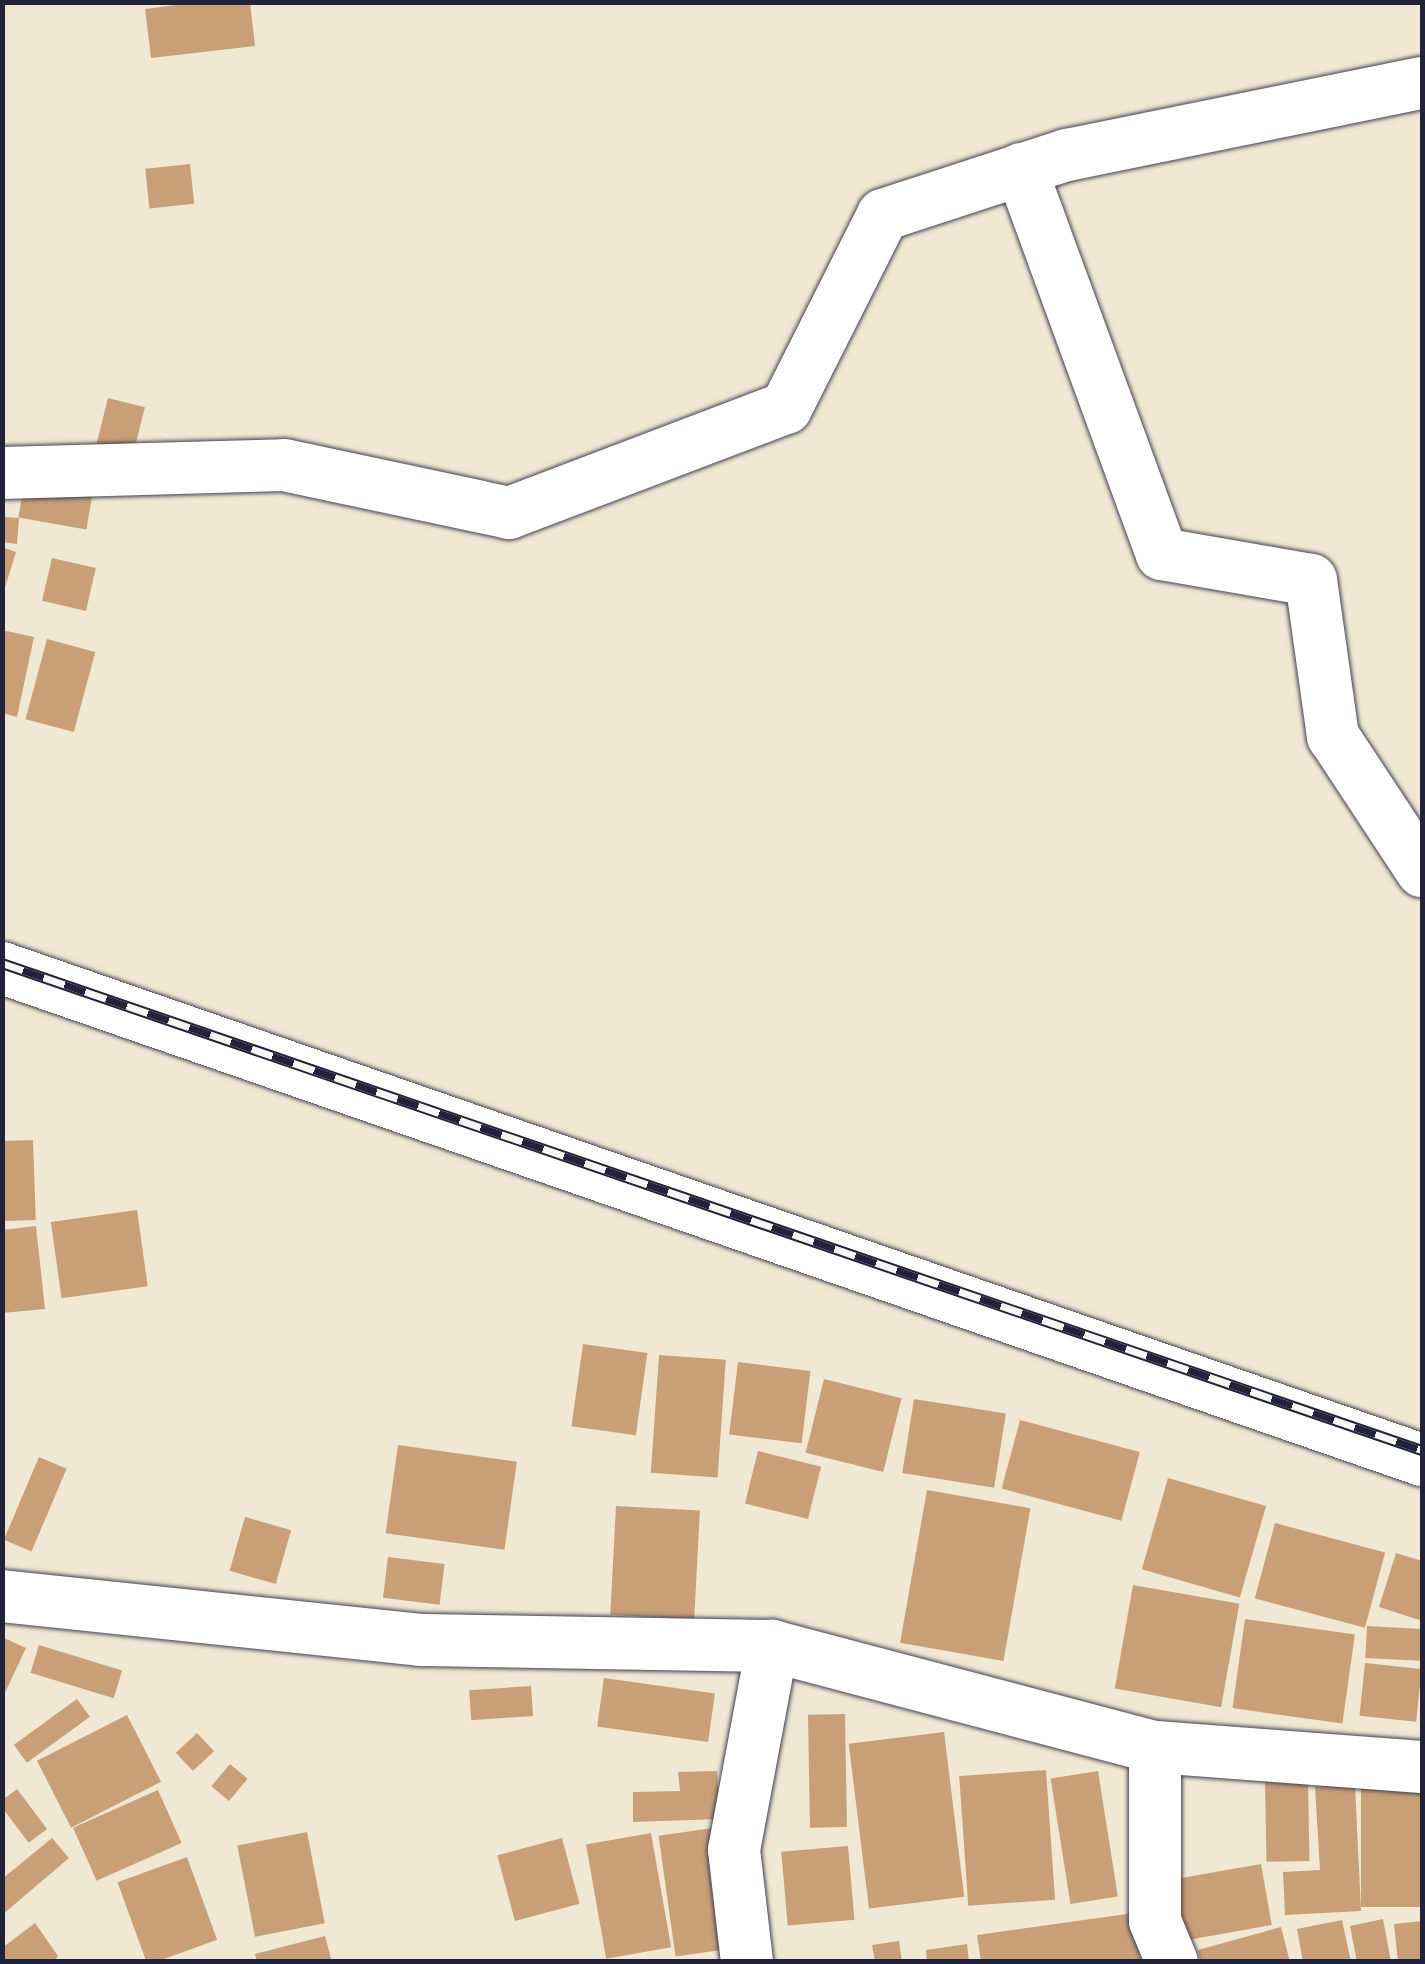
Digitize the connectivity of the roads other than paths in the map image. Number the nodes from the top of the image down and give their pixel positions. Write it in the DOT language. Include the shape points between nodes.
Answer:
graph roads {
  1 [pos="1422,82"];
  2 [pos="1021,169"];
  3 [pos="2,473"];
  4 [pos="1422,872"];
  5 [pos="2,968"];
  6 [pos="1422,1460"];
  7 [pos="2,1596"];
  8 [pos="772,1646"];
  9 [pos="1155,1747"];
  10 [pos="1422,1768"];
  11 [pos="747,1962"];
  12 [pos="1172,1962"];
  1 -- 2 [label="street"];
  2 -- 3 [label="street" via="883,214 786,408 510,513 284,464"];
  2 -- 4 [label="street" via="1162,554 1310,580 1333,736"];
  5 -- 6 [label="street"];
  7 -- 8 [label="street" via="422,1640"];
  8 -- 9 [label="street"];
  8 -- 11 [label="street" via="734,1850"];
  9 -- 10 [label="street"];
  9 -- 12 [label="street" via="1155,1921"];
}
